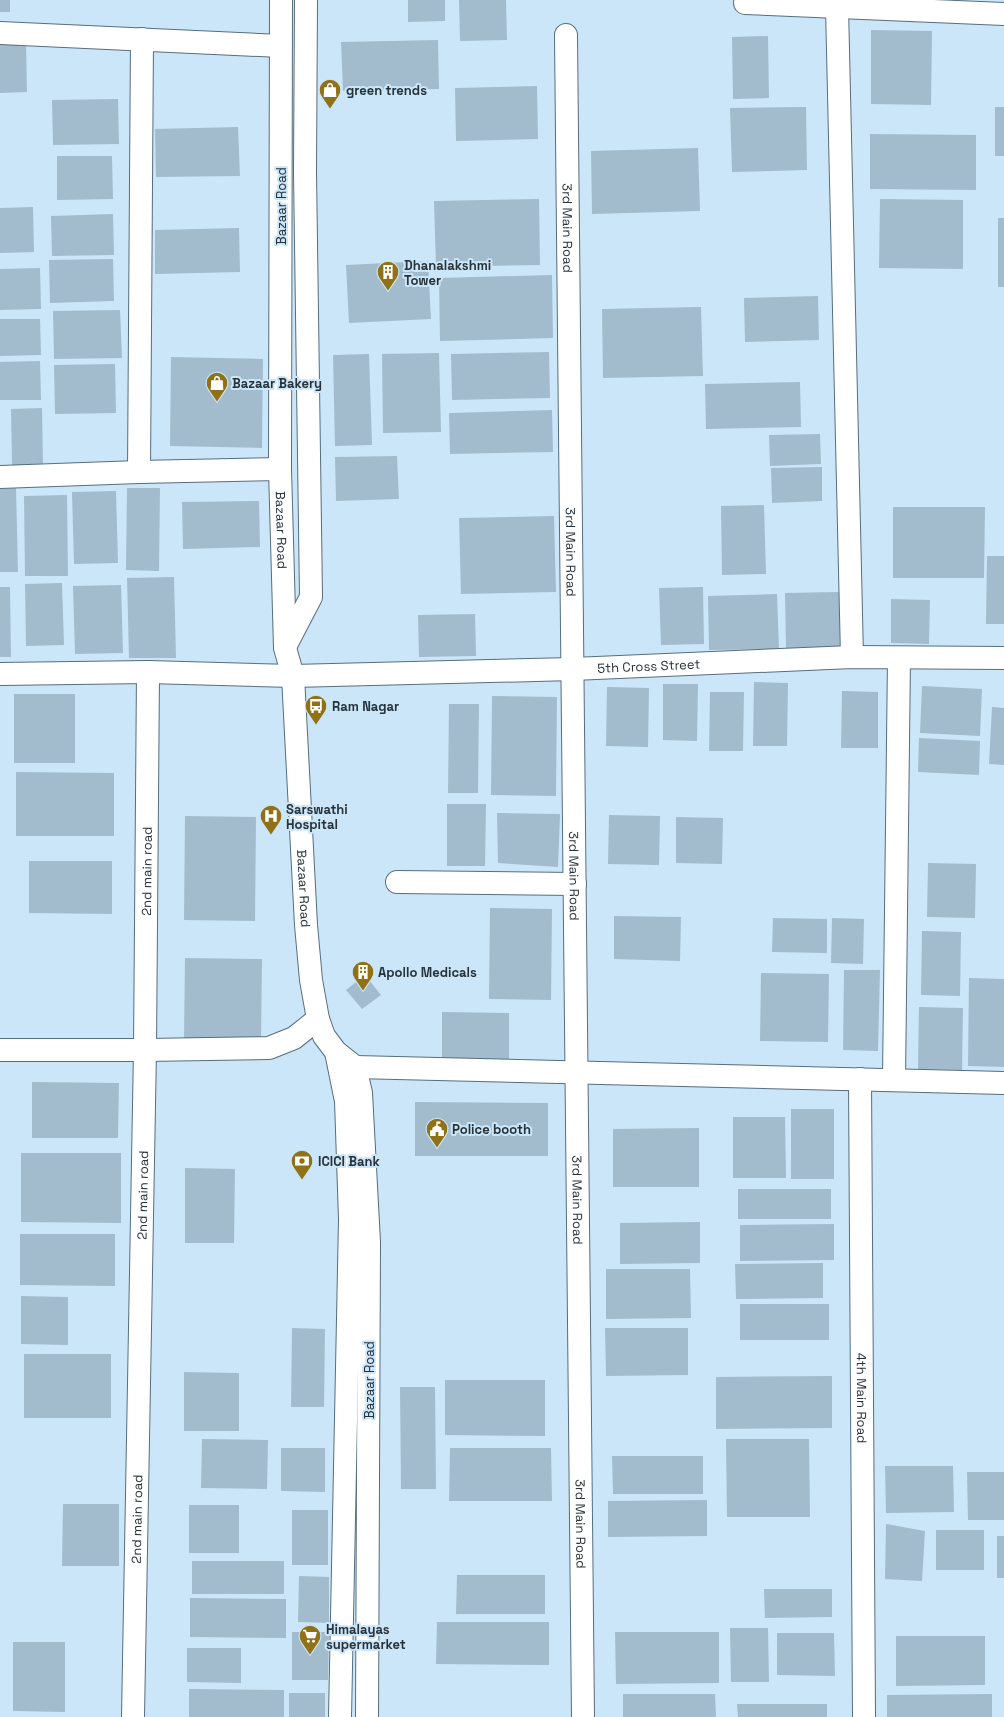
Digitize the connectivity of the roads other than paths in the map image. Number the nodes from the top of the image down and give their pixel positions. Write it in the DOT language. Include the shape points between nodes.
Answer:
graph roads {
  1 [pos="281,0"];
  2 [pos="306,0"];
  3 [pos="745,4"];
  4 [pos="862,4"];
  5 [pos="837,7"];
  6 [pos="1004,14"];
  7 [pos="0,33"];
  8 [pos="566,35"];
  9 [pos="142,39"];
  10 [pos="280,46"];
  11 [pos="280,469"];
  12 [pos="139,472"];
  13 [pos="0,477"];
  14 [pos="285,648"];
  15 [pos="852,657"];
  16 [pos="899,658"];
  17 [pos="1004,658"];
  18 [pos="573,669"];
  19 [pos="148,672"];
  20 [pos="0,674"];
  21 [pos="293,676"];
  22 [pos="396,882"];
  23 [pos="575,884"];
  24 [pos="318,1019"];
  25 [pos="0,1050"];
  26 [pos="145,1050"];
  27 [pos="336,1052"];
  28 [pos="355,1067"];
  29 [pos="577,1072"];
  30 [pos="860,1079"];
  31 [pos="894,1080"];
  32 [pos="1004,1082"];
  33 [pos="133,1717"];
  34 [pos="340,1717"];
  35 [pos="367,1717"];
  36 [pos="583,1717"];
  37 [pos="864,1717"];
  1 -- 10 [label="street, Bazaar Road"];
  2 -- 14 [label="street" via="305,172 311,597"];
  3 -- 5 [label="street"];
  4 -- 5 [label="street"];
  4 -- 6 [label="street"];
  5 -- 15 [label="street"];
  7 -- 9 [label="street"];
  8 -- 18 [label="street, 3rd Main Road"];
  9 -- 10 [label="street"];
  9 -- 12 [label="street"];
  10 -- 11 [label="street, Bazaar Road"];
  11 -- 12 [label="street"];
  11 -- 14 [label="street, Bazaar Road"];
  12 -- 13 [label="street"];
  14 -- 21 [label="street, Bazaar Road"];
  15 -- 16 [label="street, 5th Cross Street"];
  15 -- 18 [label="street, 5th Cross Street"];
  16 -- 17 [label="street, 5th Cross Street"];
  16 -- 31 [label="street"];
  18 -- 21 [label="street, 5th Cross Street"];
  18 -- 23 [label="street, 3rd Main Road"];
  19 -- 20 [label="street, 5th Cross Street"];
  19 -- 21 [label="street, 5th Cross Street"];
  19 -- 26 [label="street, 2nd main road"];
  21 -- 24 [label="street, Bazaar Road" via="306,925 311,980"];
  22 -- 23 [label="street"];
  23 -- 29 [label="street, 3rd Main Road"];
  24 -- 26 [label="street" via="294,1038 269,1048"];
  24 -- 27 [label="street, Bazaar Road" via="324,1036"];
  25 -- 26 [label="street"];
  26 -- 33 [label="street, 2nd main road"];
  27 -- 28 [label="street, Bazaar Road"];
  27 -- 34 [label="street, Bazaar Road" via="346,1101 350,1220"];
  28 -- 29 [label="street"];
  28 -- 35 [label="street, Bazaar Road" via="361,1093 370,1242"];
  29 -- 30 [label="street"];
  29 -- 36 [label="street, 3rd Main Road"];
  30 -- 31 [label="street"];
  30 -- 37 [label="street, 4th Main Road"];
  31 -- 32 [label="street"];
}
